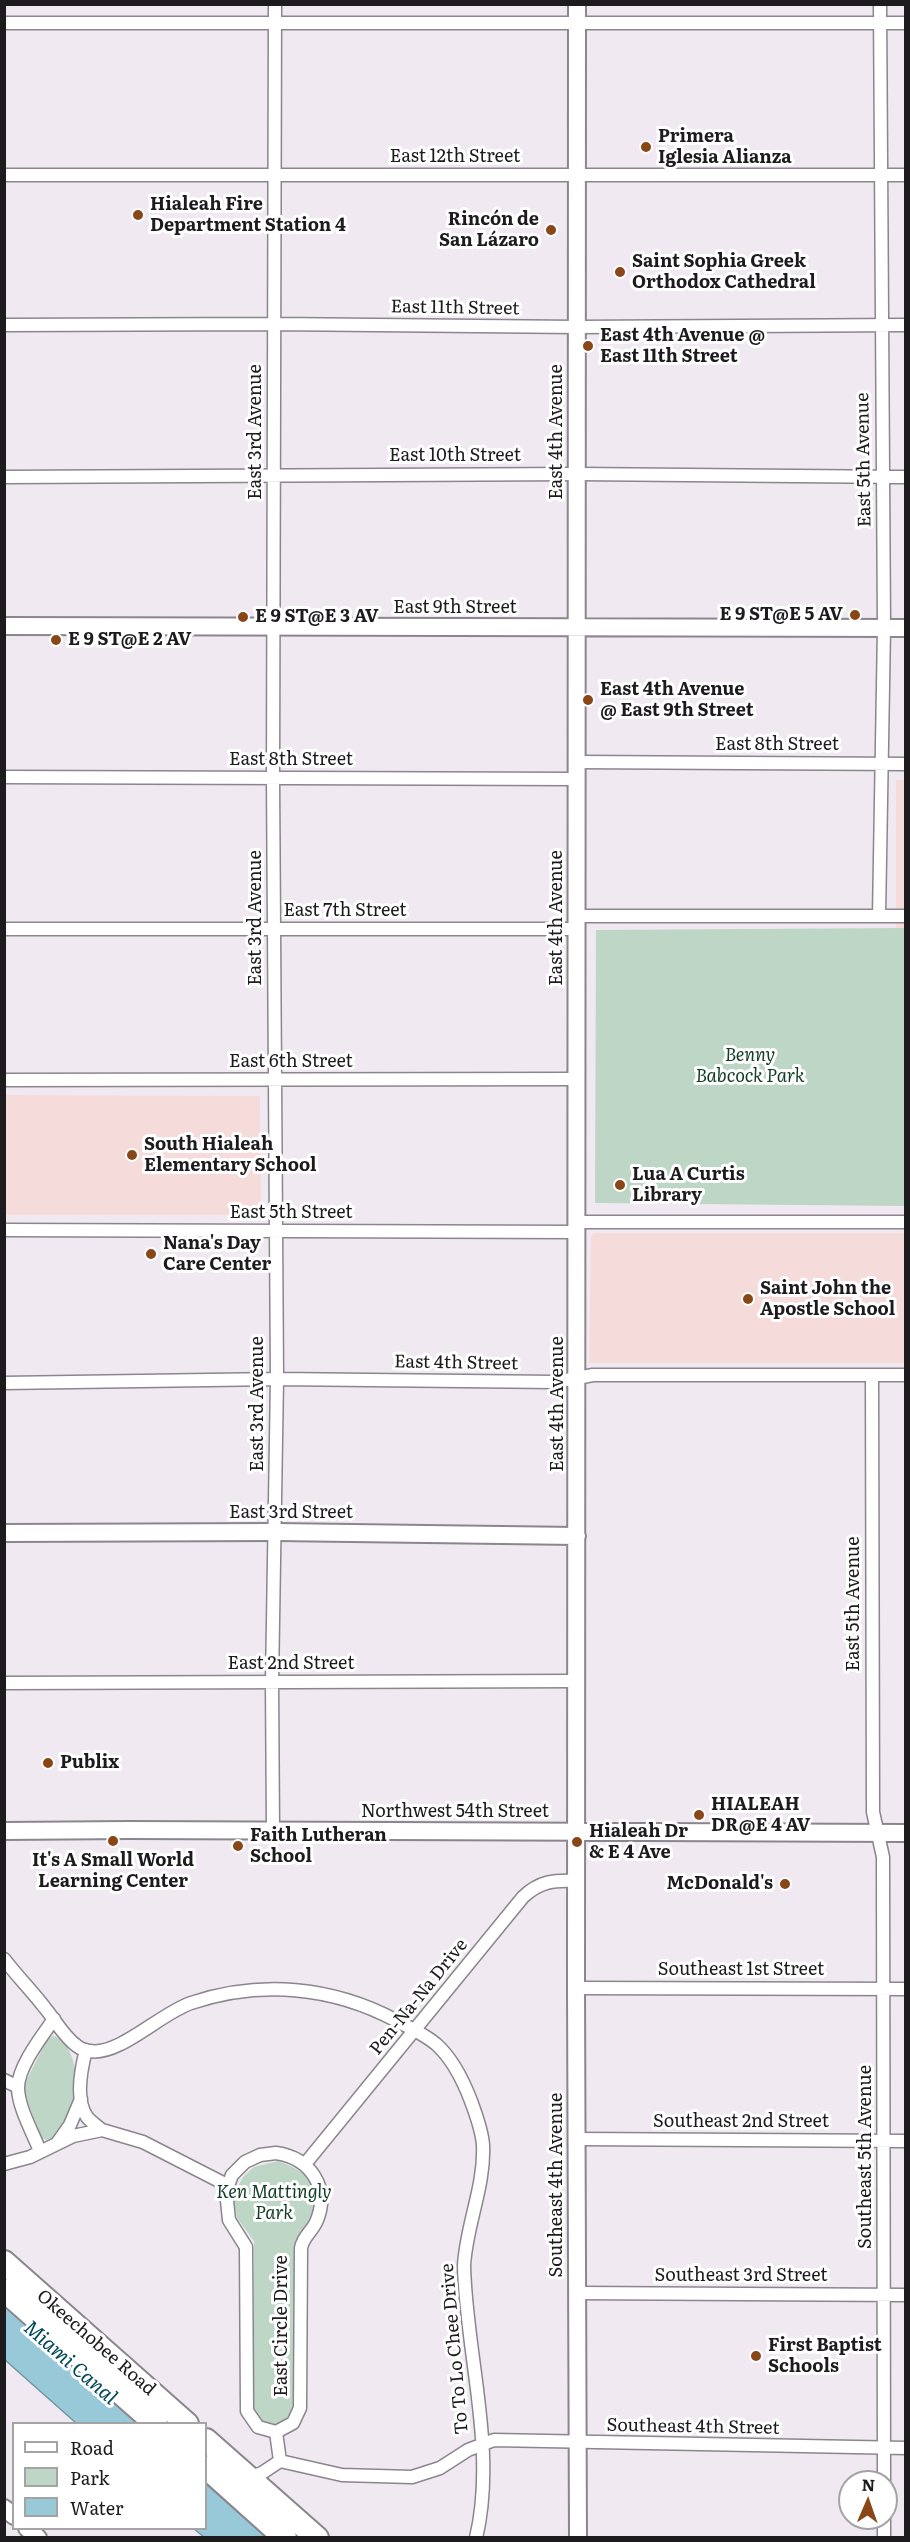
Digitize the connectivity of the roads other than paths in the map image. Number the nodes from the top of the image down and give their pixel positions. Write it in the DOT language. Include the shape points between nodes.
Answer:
graph roads {
  1 [pos="275,4"];
  2 [pos="577,4"];
  3 [pos="880,4"];
  4 [pos="4,23"];
  5 [pos="880,23"];
  6 [pos="906,23"];
  7 [pos="275,24"];
  8 [pos="577,25"];
  9 [pos="275,174"];
  10 [pos="4,175"];
  11 [pos="577,175"];
  12 [pos="881,175"];
  13 [pos="906,175"];
  14 [pos="275,324"];
  15 [pos="4,325"];
  16 [pos="881,325"];
  17 [pos="906,325"];
  18 [pos="577,327"];
  19 [pos="577,474"];
  20 [pos="274,475"];
  21 [pos="4,477"];
  22 [pos="882,477"];
  23 [pos="906,477"];
  24 [pos="4,626"];
  25 [pos="274,627"];
  26 [pos="577,628"];
  27 [pos="884,628"];
  28 [pos="906,628"];
  29 [pos="882,764"];
  30 [pos="906,764"];
  31 [pos="577,771"];
  32 [pos="4,777"];
  33 [pos="273,778"];
  34 [pos="879,916"];
  35 [pos="906,916"];
  36 [pos="577,923"];
  37 [pos="4,929"];
  38 [pos="274,929"];
  39 [pos="577,1079"];
  40 [pos="4,1080"];
  41 [pos="275,1080"];
  42 [pos="906,1222"];
  43 [pos="577,1227"];
  44 [pos="4,1230"];
  45 [pos="276,1231"];
  46 [pos="872,1375"];
  47 [pos="906,1375"];
  48 [pos="277,1379"];
  49 [pos="577,1380"];
  50 [pos="4,1383"];
  51 [pos="276,1532"];
  52 [pos="4,1533"];
  53 [pos="577,1536"];
  54 [pos="577,1681"];
  55 [pos="272,1682"];
  56 [pos="4,1683"];
  57 [pos="4,1831"];
  58 [pos="273,1831"];
  59 [pos="576,1832"];
  60 [pos="877,1833"];
  61 [pos="906,1833"];
  62 [pos="576,1881"];
  63 [pos="4,1959"];
  64 [pos="576,1988"];
  65 [pos="883,1989"];
  66 [pos="906,1989"];
  67 [pos="54,2019"];
  68 [pos="416,2031"];
  69 [pos="86,2050"];
  70 [pos="4,2080"];
  71 [pos="18,2087"];
  72 [pos="82,2098"];
  73 [pos="102,2130"];
  74 [pos="576,2139"];
  75 [pos="884,2141"];
  76 [pos="906,2141"];
  77 [pos="58,2143"];
  78 [pos="40,2151"];
  79 [pos="4,2164"];
  80 [pos="305,2164"];
  81 [pos="227,2185"];
  82 [pos="4,2262"];
  83 [pos="4,2290"];
  84 [pos="577,2293"];
  85 [pos="884,2295"];
  86 [pos="906,2295"];
  87 [pos="154,2422"];
  88 [pos="185,2422"];
  89 [pos="276,2432"];
  90 [pos="207,2441"];
  91 [pos="578,2443"];
  92 [pos="481,2445"];
  93 [pos="884,2448"];
  94 [pos="906,2448"];
  95 [pos="280,2462"];
  96 [pos="207,2468"];
  97 [pos="207,2469"];
  98 [pos="884,2470"];
  99 [pos="248,2478"];
  100 [pos="285,2538"];
  101 [pos="317,2538"];
  102 [pos="476,2538"];
  103 [pos="578,2538"];
  1 -- 7 [label="street, East 3rd Avenue"];
  2 -- 8 [label="main road, East 4th Avenue"];
  3 -- 5 [label="street, East 5th Avenue"];
  4 -- 7 [label="street"];
  5 -- 6 [label="street"];
  5 -- 8 [label="street"];
  5 -- 12 [label="street, East 5th Avenue"];
  7 -- 8 [label="street"];
  7 -- 9 [label="street, East 3rd Avenue"];
  8 -- 11 [label="main road, East 4th Avenue"];
  9 -- 10 [label="street, East 12th Street"];
  9 -- 11 [label="street, East 12th Street"];
  9 -- 14 [label="street, East 3rd Avenue"];
  11 -- 12 [label="street, East 12th Street"];
  11 -- 18 [label="main road, East 4th Avenue"];
  12 -- 13 [label="street, East 12th Street"];
  12 -- 16 [label="street, East 5th Avenue"];
  14 -- 15 [label="street, East 11th Street"];
  14 -- 18 [label="street, East 11th Street"];
  14 -- 20 [label="street, East 3rd Avenue"];
  16 -- 17 [label="street, East 11th Street"];
  16 -- 18 [label="street, East 11th Street"];
  16 -- 22 [label="street, East 5th Avenue"];
  18 -- 19 [label="main road, East 4th Avenue"];
  19 -- 20 [label="street, East 10th Street"];
  19 -- 22 [label="street, East 10th Street"];
  19 -- 26 [label="main road, East 4th Avenue"];
  20 -- 21 [label="street, East 10th Street"];
  20 -- 25 [label="street, East 3rd Avenue"];
  22 -- 23 [label="street, East 10th Street"];
  22 -- 27 [label="street, East 5th Avenue"];
  24 -- 25 [label="main road, East 9th Street"];
  25 -- 26 [label="main road, East 9th Street"];
  25 -- 33 [label="street, East 3rd Avenue"];
  26 -- 27 [label="main road, East 9th Street"];
  26 -- 31 [label="main road, East 4th Avenue"];
  27 -- 28 [label="main road, East 9th Street"];
  27 -- 29 [label="street, East 5th Avenue"];
  29 -- 30 [label="street, East 8th Street"];
  29 -- 31 [label="street, East 8th Street"];
  29 -- 34 [label="street, East 5th Avenue"];
  31 -- 33 [label="street, East 8th Street"];
  31 -- 36 [label="main road, East 4th Avenue"];
  32 -- 33 [label="street, East 8th Street"];
  33 -- 38 [label="street, East 3rd Avenue"];
  34 -- 35 [label="street, East 7th Street"];
  34 -- 36 [label="street, East 7th Street"];
  36 -- 38 [label="street, East 7th Street"];
  36 -- 39 [label="main road, East 4th Avenue"];
  37 -- 38 [label="street, East 7th Street"];
  38 -- 41 [label="street, East 3rd Avenue"];
  39 -- 41 [label="street, East 6th Street"];
  39 -- 43 [label="main road, East 4th Avenue"];
  40 -- 41 [label="street, East 6th Street"];
  41 -- 45 [label="street, East 3rd Avenue"];
  42 -- 43 [label="street, East 5th Street"];
  43 -- 45 [label="street, East 5th Street"];
  43 -- 49 [label="main road, East 4th Avenue"];
  44 -- 45 [label="street, East 5th Street"];
  45 -- 48 [label="street, East 3rd Avenue"];
  46 -- 47 [label="street, East 4th Street"];
  46 -- 49 [label="street, East 4th Street" via="593,1376"];
  46 -- 60 [label="street, East 5th Avenue" via="873,1803"];
  48 -- 49 [label="street, East 4th Street"];
  48 -- 50 [label="street, East 4th Street"];
  48 -- 51 [label="street, East 3rd Avenue"];
  49 -- 53 [label="main road, East 4th Avenue"];
  51 -- 52 [label="main road, East 3rd Street"];
  51 -- 53 [label="main road, East 3rd Street"];
  51 -- 55 [label="street, East 3rd Avenue"];
  53 -- 54 [label="main road, East 4th Avenue"];
  54 -- 55 [label="street, East 2nd Street"];
  54 -- 59 [label="main road, East 4th Avenue"];
  55 -- 56 [label="street, East 2nd Street"];
  55 -- 58 [label="street, East 3rd Avenue"];
  57 -- 58 [label="main road, Northwest 54th Street"];
  58 -- 59 [label="main road, Northwest 54th Street"];
  59 -- 60 [label="main road, Northwest 54th Street"];
  59 -- 62 [label="main road, Southeast 4th Avenue"];
  60 -- 61 [label="main road, Northwest 54th Street"];
  60 -- 65 [label="street, Southeast 5th Avenue" via="883,1857"];
  62 -- 64 [label="main road, Southeast 4th Avenue"];
  62 -- 68 [label="street, Pen-Na-Na Drive" via="550,1881 533,1888"];
  63 -- 67 [label="street"];
  64 -- 65 [label="street, Southeast 1st Street"];
  64 -- 74 [label="main road, Southeast 4th Avenue"];
  65 -- 66 [label="street, Southeast 1st Street"];
  65 -- 75 [label="street, Southeast 5th Avenue"];
  67 -- 69 [label="street" via="74,2044"];
  67 -- 71 [label="street" via="23,2069"];
  68 -- 69 [label="street, To To Lo Chee Drive" via="339,1996 254,1989 183,2005 115,2046"];
  68 -- 80 [label="street, Pen-Na-Na Drive"];
  68 -- 92 [label="street, To To Lo Chee Drive" via="435,2044 458,2070 482,2137 480,2185 464,2266"];
  69 -- 72 [label="street" via="81,2068"];
  70 -- 71 [label="street"];
  71 -- 78 [label="street"];
  72 -- 73 [label="street" via="85,2114"];
  72 -- 77 [label="street"];
  73 -- 77 [label="street"];
  73 -- 81 [label="street" via="142,2142"];
  74 -- 75 [label="street, Southeast 2nd Street"];
  74 -- 84 [label="main road, Southeast 4th Avenue"];
  75 -- 76 [label="street, Southeast 2nd Street"];
  75 -- 85 [label="street, Southeast 5th Avenue"];
  77 -- 78 [label="street"];
  78 -- 79 [label="street"];
  80 -- 81 [label="street" via="287,2155 260,2155 241,2165"];
  80 -- 89 [label="street, East Circle Drive" via="315,2177 321,2201 317,2221 301,2248 300,2403 293,2423"];
  81 -- 89 [label="street, East Circle Drive" via="228,2215 245,2243 246,2252 246,2407 258,2427"];
  82 -- 88 [label="highway, Okeechobee Road"];
  83 -- 87 [label="highway, Okeechobee Road"];
  84 -- 85 [label="street, Southeast 3rd Street"];
  84 -- 91 [label="main road, Southeast 4th Avenue"];
  85 -- 86 [label="street, Southeast 3rd Street"];
  85 -- 93 [label="street, Southeast 5th Avenue"];
  89 -- 95 [label="street"];
  90 -- 99 [label="highway"];
  91 -- 92 [label="street, Southeast 4th Street" via="502,2440"];
  91 -- 93 [label="street, Southeast 4th Street"];
  91 -- 103 [label="main road, Southeast 4th Avenue"];
  92 -- 95 [label="street, Southeast 4th Street" via="440,2468 405,2478 342,2475"];
  92 -- 102 [label="street, To To Lo Chee Drive" via="482,2495"];
  93 -- 94 [label="street, Southeast 4th Street"];
  93 -- 98 [label="street, Southeast 5th Avenue"];
  95 -- 99 [label="street"];
  96 -- 99 [label="highway"];
  97 -- 100 [label="highway"];
  99 -- 101 [label="highway"];
}
